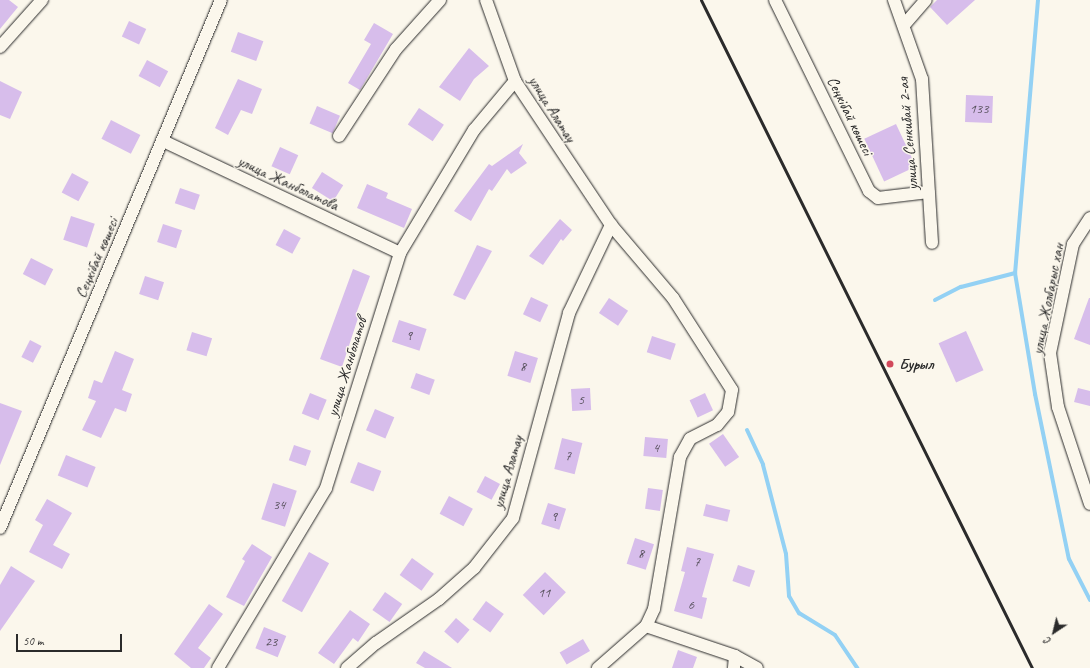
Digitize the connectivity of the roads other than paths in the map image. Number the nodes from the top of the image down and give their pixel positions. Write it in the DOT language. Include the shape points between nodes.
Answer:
graph roads {
  1 [pos="42,0"];
  2 [pos="221,0"];
  3 [pos="440,0"];
  4 [pos="486,0"];
  5 [pos="775,0"];
  6 [pos="894,0"];
  7 [pos="926,0"];
  8 [pos="904,25"];
  9 [pos="0,47"];
  10 [pos="515,81"];
  11 [pos="339,136"];
  12 [pos="163,141"];
  13 [pos="929,192"];
  14 [pos="1090,218"];
  15 [pos="611,225"];
  16 [pos="932,243"];
  17 [pos="400,253"];
  18 [pos="1090,504"];
  19 [pos="0,528"];
  20 [pos="646,626"];
  21 [pos="735,662"];
  22 [pos="218,668"];
  23 [pos="347,668"];
  24 [pos="598,668"];
  25 [pos="757,668"];
  1 -- 9 [label="street"];
  2 -- 12 [label="street, Сеңкібай көшесі"];
  3 -- 11 [label="street" via="396,49"];
  4 -- 10 [label="street, улица Алатау"];
  5 -- 13 [label="street, Сеңкібай көшесі" via="870,191 878,198"];
  6 -- 8 [label="street, улица Сенкибай 2-ая"];
  7 -- 8 [label="street"];
  8 -- 13 [label="street, улица Сенкибай 2-ая" via="922,79"];
  10 -- 15 [label="street, улица Алатау"];
  10 -- 17 [label="street, улица Жанболатов" via="474,130"];
  12 -- 17 [label="street, улица Жанболатова"];
  12 -- 19 [label="street, Сеңкібай көшесі"];
  13 -- 16 [label="street, улица Сенкибай 2-ая"];
  14 -- 18 [label="street, улица Жолбарыс хан" via="1073,244 1050,353 1058,407"];
  15 -- 20 [label="street, улица Алатау" via="673,298 732,390 728,412 717,425 690,439 680,457 654,609"];
  15 -- 23 [label="street, улица Алатау" via="569,313 512,518 474,568 440,599 376,643"];
  17 -- 22 [label="street, улица Жанболатов" via="326,488"];
  20 -- 21 [label="street"];
  20 -- 24 [label="street"];
  21 -- 25 [label="street"];
}
